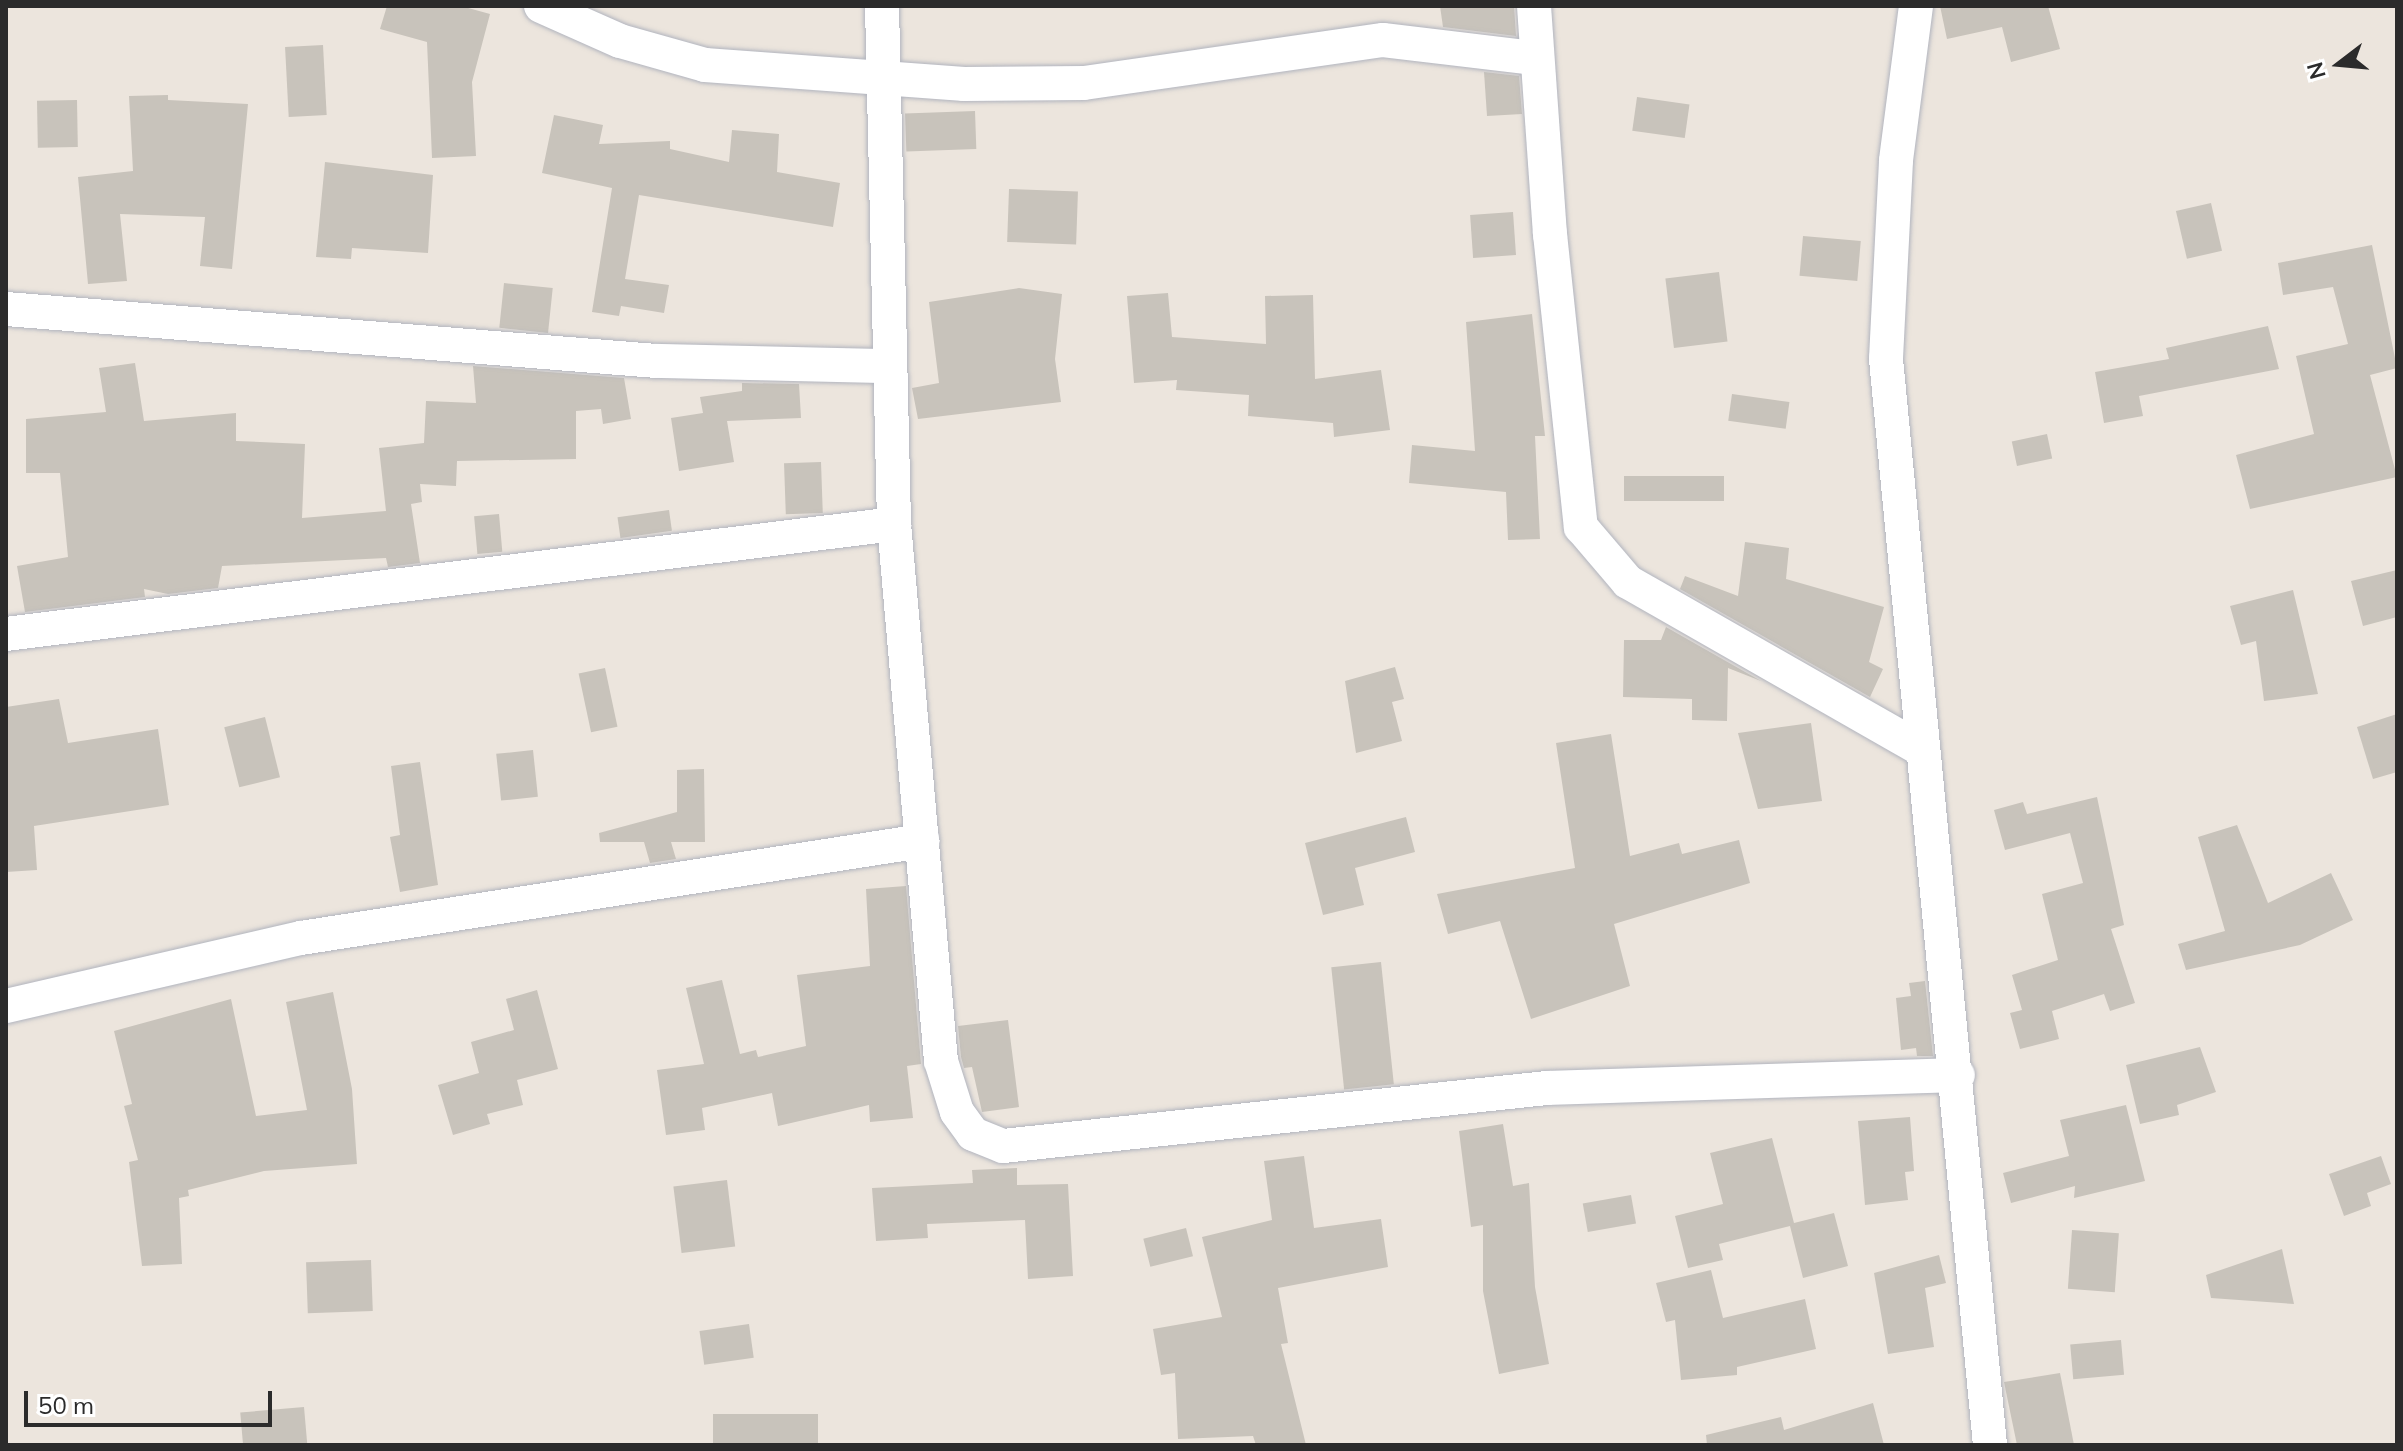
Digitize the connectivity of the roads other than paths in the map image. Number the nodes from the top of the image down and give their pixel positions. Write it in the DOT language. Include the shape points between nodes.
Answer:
graph roads {
  1 [pos="541,6"];
  2 [pos="882,6"];
  3 [pos="1534,6"];
  4 [pos="1916,6"];
  5 [pos="1535,58"];
  6 [pos="880,79"];
  7 [pos="6,309"];
  8 [pos="886,366"];
  9 [pos="894,524"];
  10 [pos="6,634"];
  11 [pos="1923,750"];
  12 [pos="922,841"];
  13 [pos="6,1006"];
  14 [pos="1958,1075"];
  15 [pos="1990,1445"];
  1 -- 6 [label="street" via="620,41 705,65"];
  2 -- 6 [label="street"];
  3 -- 5 [label="street"];
  4 -- 11 [label="street" via="1896,161 1886,359"];
  5 -- 6 [label="street" via="1383,40 1084,83"];
  5 -- 11 [label="street" via="1581,527 1628,582"];
  6 -- 8 [label="street"];
  7 -- 8 [label="street" via="657,361"];
  8 -- 9 [label="street"];
  9 -- 10 [label="street"];
  9 -- 12 [label="street"];
  11 -- 14 [label="street"];
  12 -- 13 [label="street" via="301,938"];
  12 -- 14 [label="street" via="941,1061 957,1112 973,1134 1003,1146 1547,1088"];
  14 -- 15 [label="street"];
}
